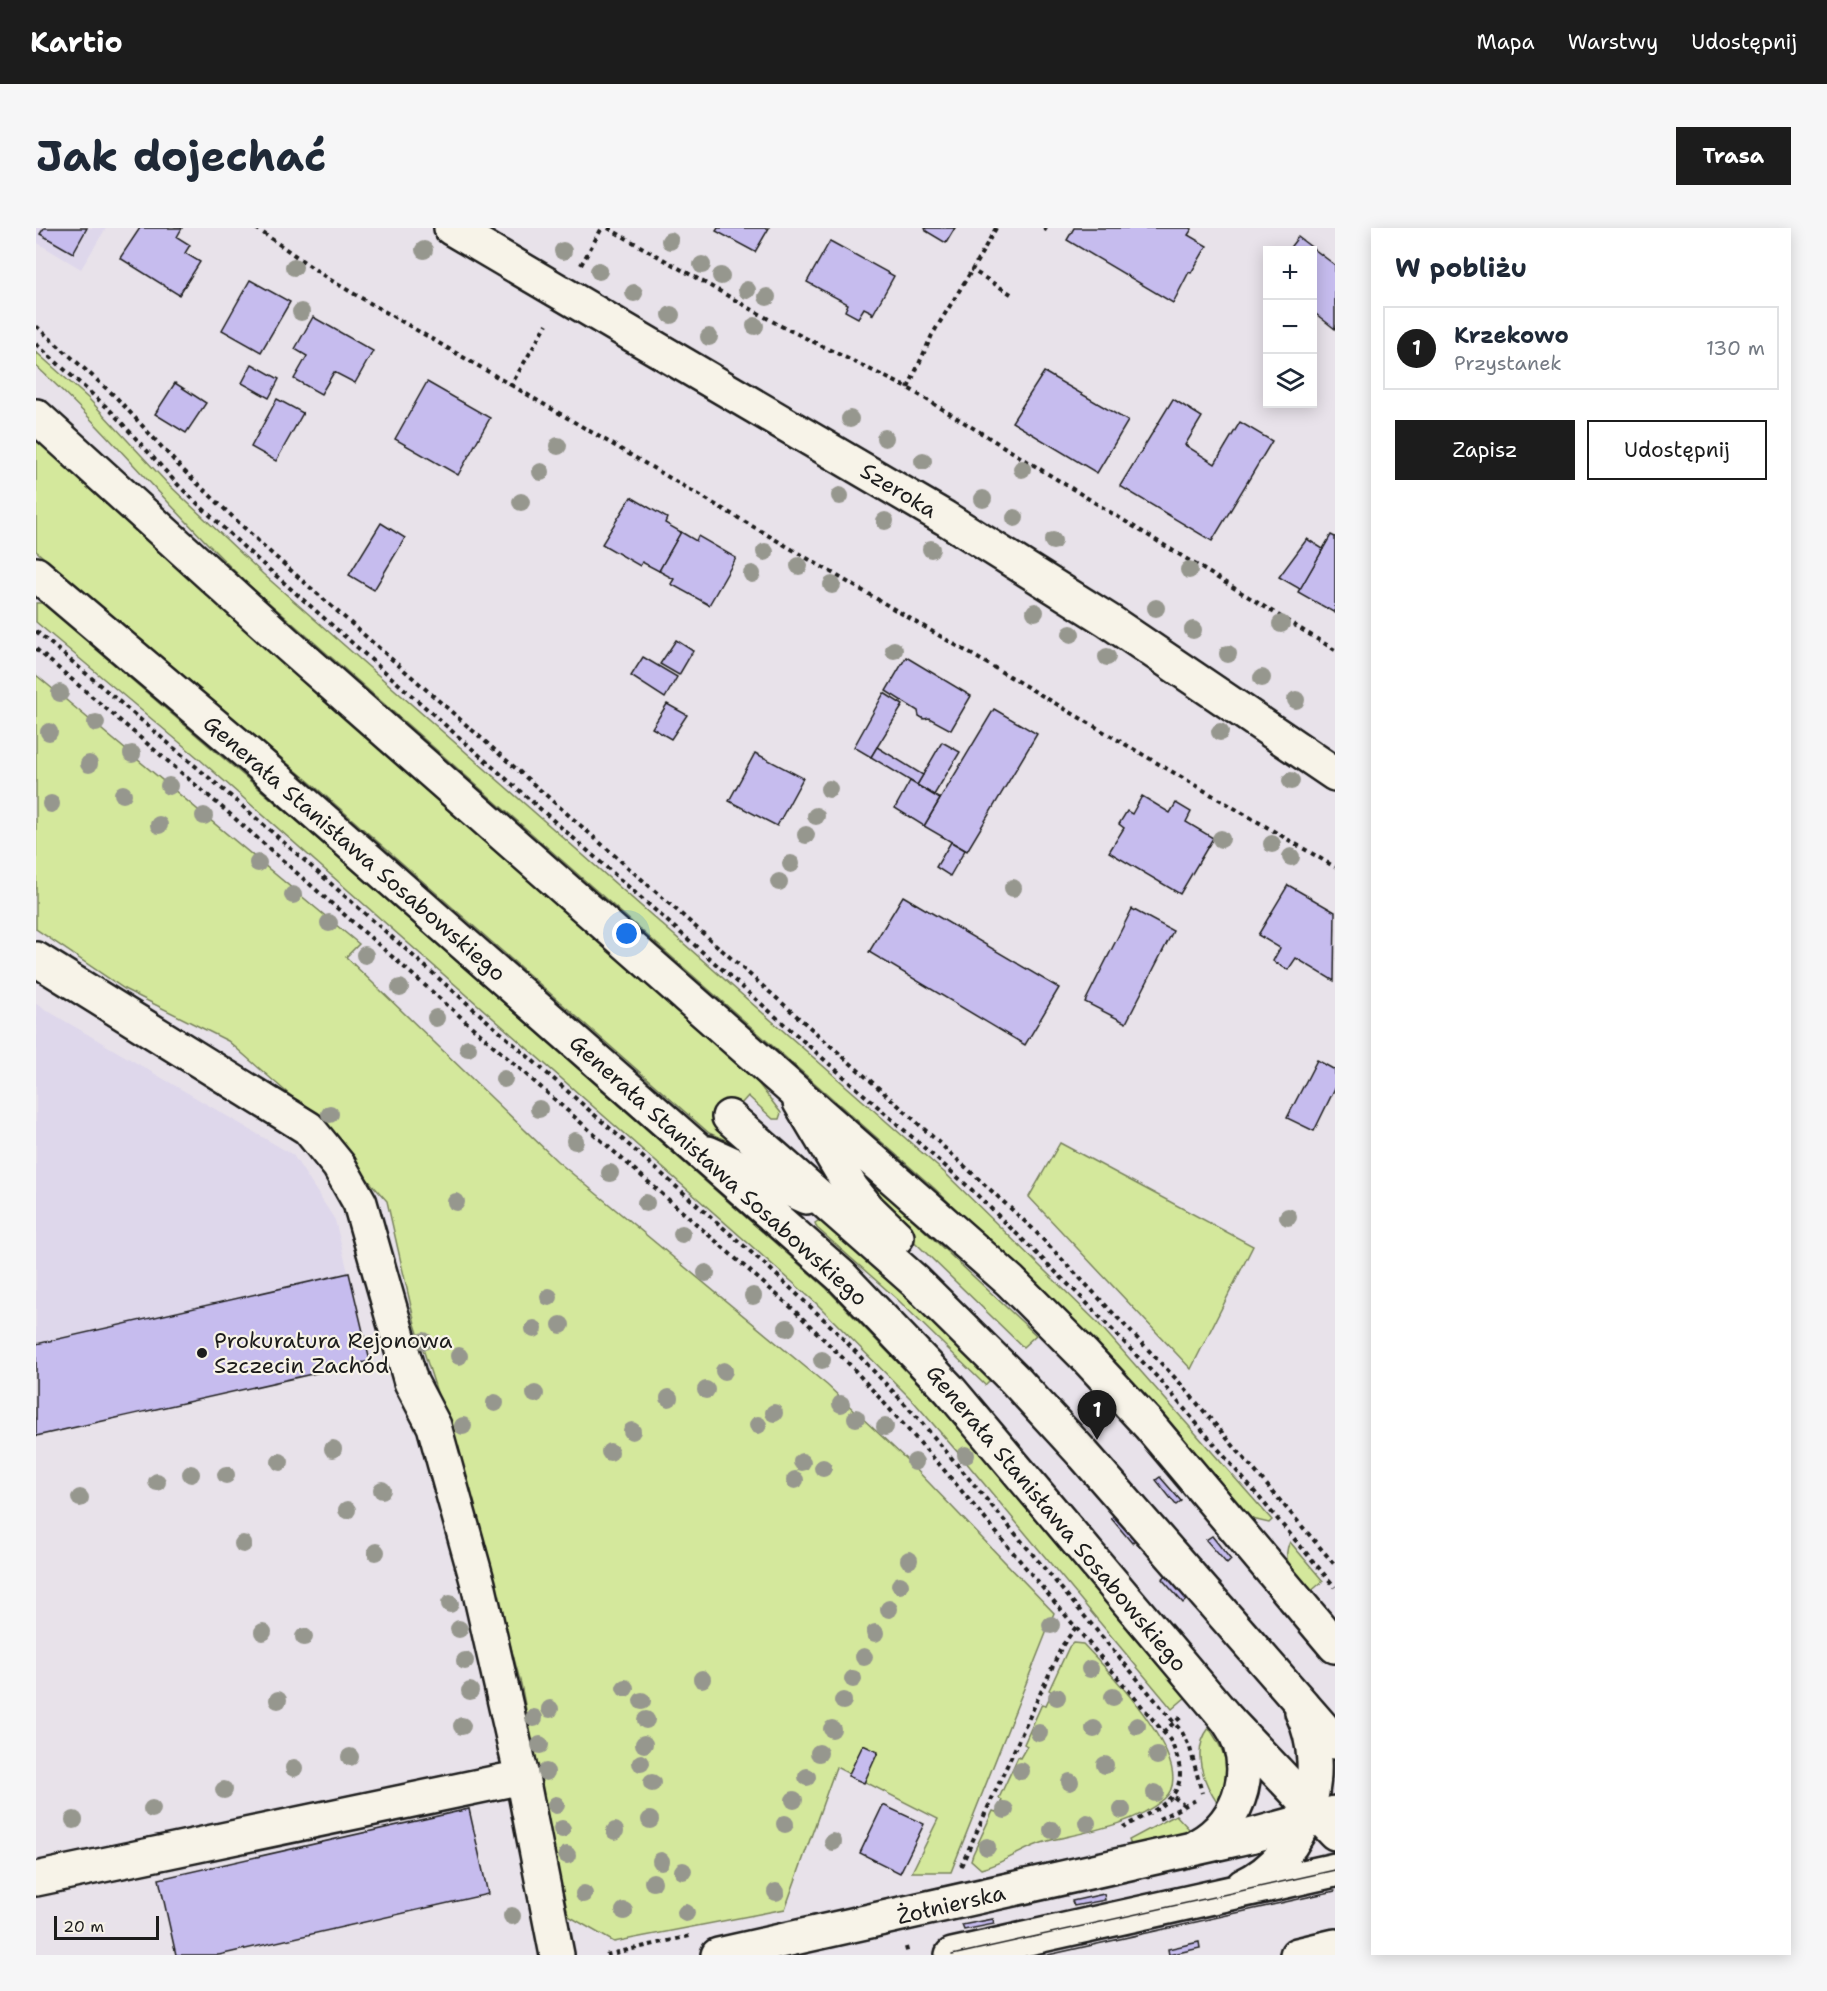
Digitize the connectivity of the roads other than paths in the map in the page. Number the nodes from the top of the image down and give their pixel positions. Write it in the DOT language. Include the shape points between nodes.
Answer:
graph roads {
  1 [pos="451,228"];
  2 [pos="36,416"];
  3 [pos="36,574"];
  4 [pos="1335,774"];
  5 [pos="36,959"];
  6 [pos="762,1061"];
  7 [pos="736,1110"];
  8 [pos="682,1135"];
  9 [pos="885,1240"];
  10 [pos="1335,1646"];
  11 [pos="1275,1673"];
  12 [pos="1326,1700"];
  13 [pos="1335,1716"];
  14 [pos="1226,1718"];
  15 [pos="1335,1742"];
  16 [pos="522,1777"];
  17 [pos="1320,1819"];
  18 [pos="1335,1848"];
  19 [pos="1184,1851"];
  20 [pos="1328,1878"];
  21 [pos="36,1879"];
  22 [pos="1208,1898"];
  23 [pos="1335,1946"];
  24 [pos="557,1955"];
  25 [pos="718,1955"];
  26 [pos="952,1955"];
  27 [pos="1048,1955"];
  28 [pos="1297,1955"];
  1 -- 4 [label="main road, Szeroka" via="945,518 1109,621"];
  2 -- 6 [label="main road" via="289,646"];
  3 -- 8 [label="main road, Generała Stanisława Sosabowskiego" via="252,757"];
  5 -- 16 [label="main road" via="308,1128 351,1183 411,1382 434,1426 478,1584"];
  6 -- 9 [label="main road" via="801,1104"];
  6 -- 10 [label="main road" via="971,1245 1084,1354 1178,1458"];
  7 -- 9 [label="main road"];
  8 -- 9 [label="main road" via="727,1164 807,1198"];
  8 -- 14 [label="main road, Generała Stanisława Sosabowskiego" via="841,1276 928,1365"];
  9 -- 11 [label="main road" via="1031,1397"];
  9 -- 12 [label="main road" via="1017,1352"];
  11 -- 15 [label="main road"];
  11 -- 17 [label="main road" via="1303,1713 1313,1742"];
  12 -- 13 [label="main road"];
  14 -- 17 [label="main road, Generała Stanisława Sosabowskiego"];
  14 -- 19 [label="main road, Żołnierska" via="1242,1754 1243,1783 1238,1803 1230,1819 1216,1833"];
  16 -- 21 [label="main road"];
  16 -- 24 [label="main road"];
  17 -- 19 [label="main road, Żołnierska"];
  17 -- 22 [label="main road" via="1252,1882"];
  18 -- 20 [label="main road"];
  19 -- 25 [label="main road, Żołnierska"];
  20 -- 22 [label="main road"];
  20 -- 27 [label="main road" via="1268,1904"];
  22 -- 26 [label="main road"];
  23 -- 28 [label="main road"];
}
